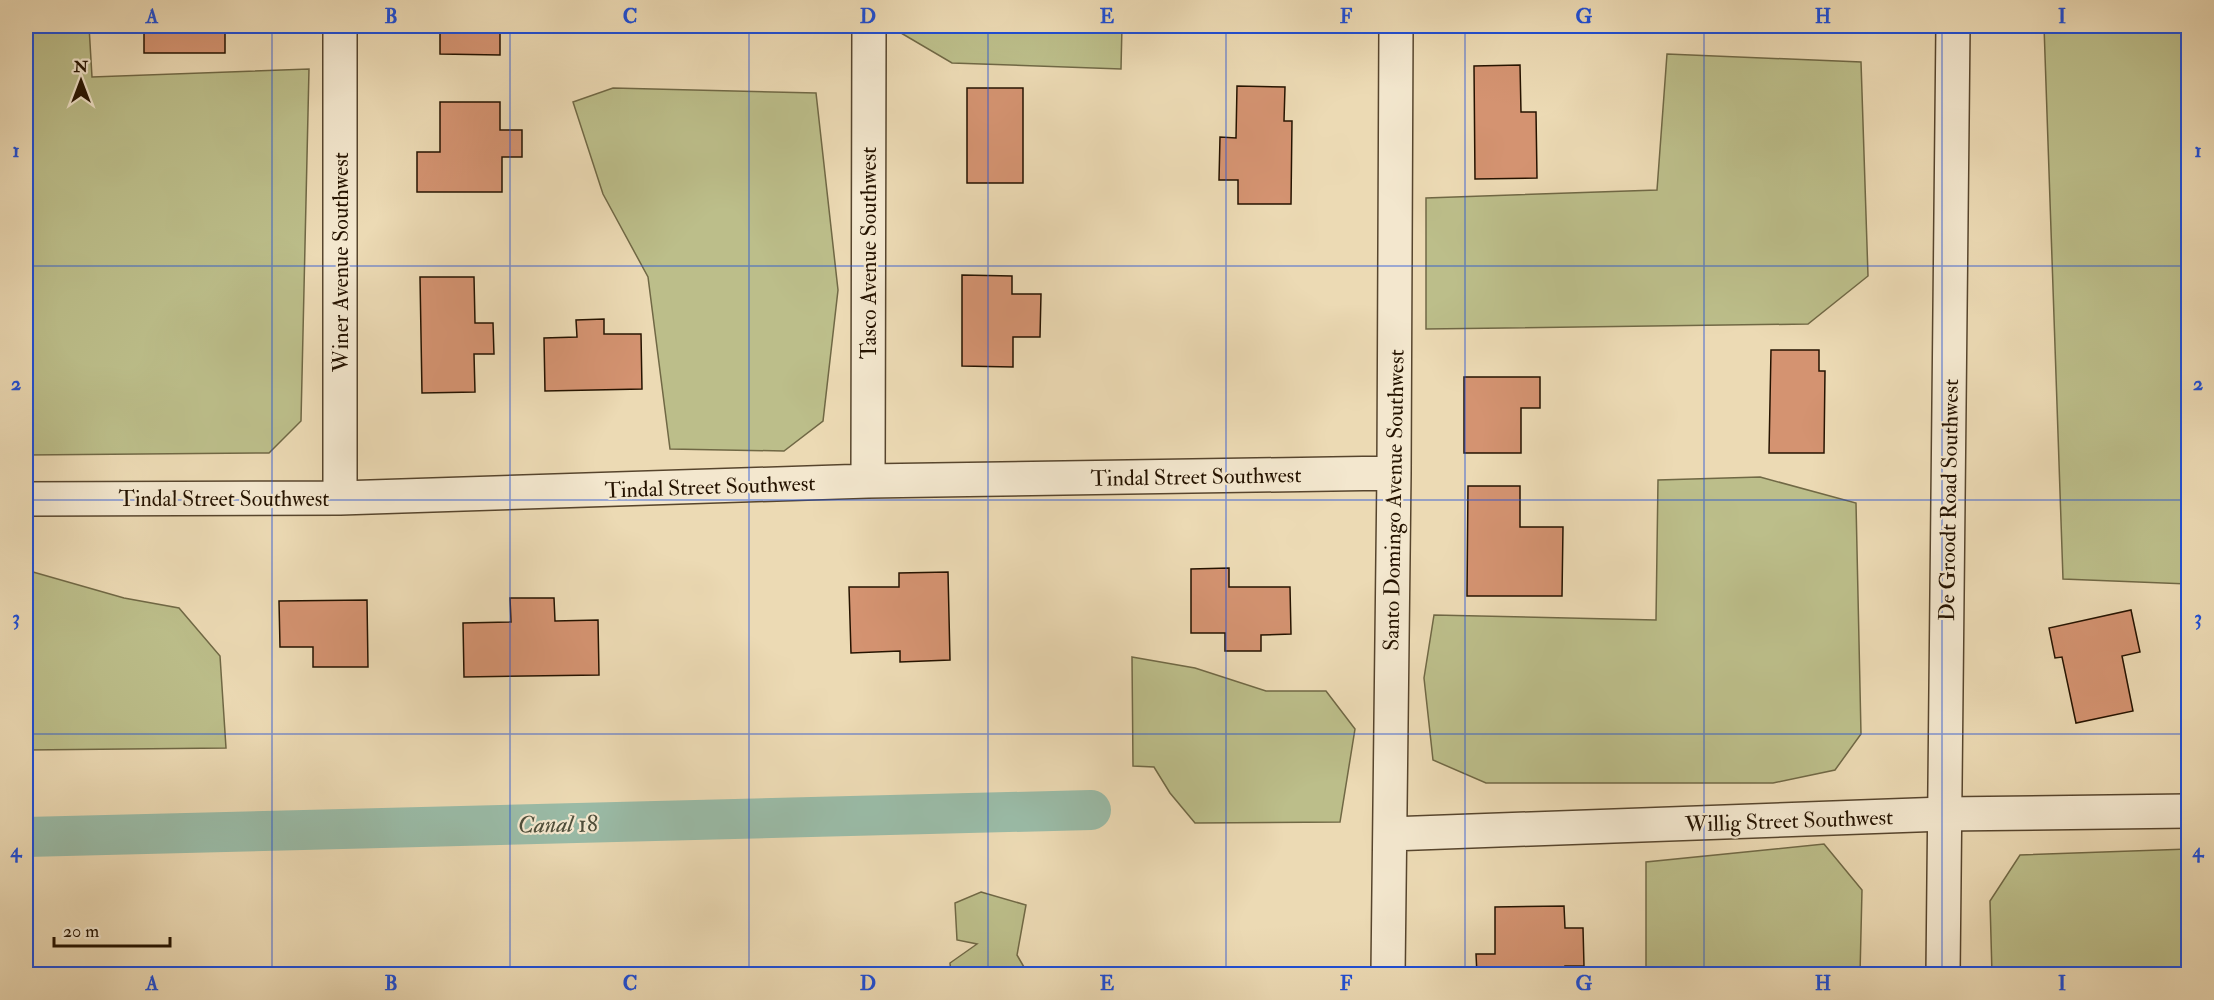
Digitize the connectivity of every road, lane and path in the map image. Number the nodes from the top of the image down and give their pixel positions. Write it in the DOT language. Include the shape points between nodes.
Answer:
graph roads {
  1 [pos="340,26"];
  2 [pos="869,26"];
  3 [pos="1396,26"];
  4 [pos="1953,26"];
  5 [pos="1394,473"];
  6 [pos="868,481"];
  7 [pos="340,498"];
  8 [pos="26,499"];
  9 [pos="2188,811"];
  10 [pos="1944,814"];
  11 [pos="1390,834"];
  12 [pos="1388,975"];
  13 [pos="1943,975"];
  1 -- 7 [label="street, Winer Avenue Southwest"];
  2 -- 6 [label="street, Tasco Avenue Southwest"];
  3 -- 5 [label="street, Santo Domingo Avenue Southwest"];
  4 -- 10 [label="street, De Groodt Road Southwest"];
  5 -- 6 [label="street, Tindal Street Southwest"];
  5 -- 11 [label="street, Santo Domingo Avenue Southwest"];
  6 -- 7 [label="street, Tindal Street Southwest"];
  7 -- 8 [label="street, Tindal Street Southwest"];
  9 -- 10 [label="street, Willig Street Southwest"];
  10 -- 11 [label="street, Willig Street Southwest"];
  10 -- 13 [label="street, De Groodt Road Southwest"];
  11 -- 12 [label="street, Santo Domingo Avenue Southwest"];
}
